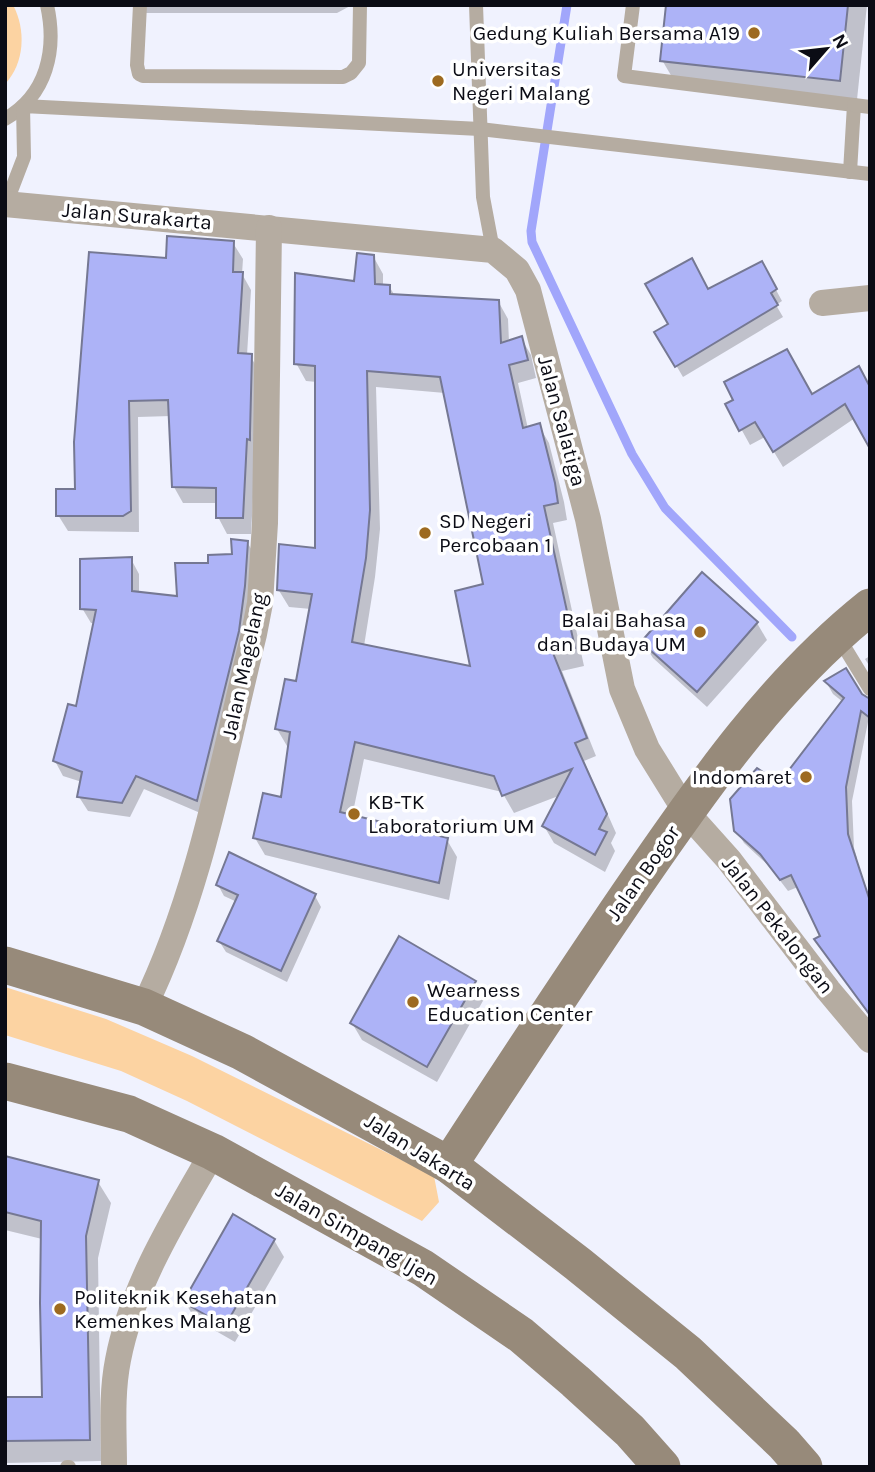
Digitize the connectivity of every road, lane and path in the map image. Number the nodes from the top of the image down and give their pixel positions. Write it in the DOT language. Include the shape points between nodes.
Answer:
graph roads {
  1 [pos="47,5"];
  2 [pos="140,5"];
  3 [pos="360,5"];
  4 [pos="476,5"];
  5 [pos="633,5"];
  6 [pos="854,105"];
  7 [pos="23,106"];
  8 [pos="870,107"];
  9 [pos="5,120"];
  10 [pos="480,129"];
  11 [pos="850,172"];
  12 [pos="870,174"];
  13 [pos="5,204"];
  14 [pos="270,228"];
  15 [pos="493,250"];
  16 [pos="870,298"];
  17 [pos="822,303"];
  18 [pos="870,607"];
  19 [pos="836,634"];
  20 [pos="870,689"];
  21 [pos="685,811"];
  22 [pos="5,965"];
  23 [pos="144,1007"];
  24 [pos="870,1040"];
  25 [pos="5,1081"];
  26 [pos="214,1152"];
  27 [pos="449,1165"];
  28 [pos="114,1467"];
  29 [pos="662,1467"];
  30 [pos="804,1467"];
  1 -- 7 [label="lane" via="52,36 47,69"];
  2 -- 3 [label="lane" via="137,65 143,76 301,77 343,77 359,63"];
  4 -- 10 [label="lane"];
  5 -- 6 [label="lane" via="624,76"];
  6 -- 8 [label="lane"];
  6 -- 11 [label="lane"];
  7 -- 9 [label="lane"];
  7 -- 10 [label="lane"];
  7 -- 13 [label="lane" via="24,157"];
  10 -- 11 [label="lane"];
  10 -- 15 [label="lane" via="483,197"];
  11 -- 12 [label="lane"];
  13 -- 14 [label="street, Jalan Surakarta"];
  14 -- 15 [label="street"];
  14 -- 23 [label="street, Jalan Magelang" via="260,603 206,838"];
  15 -- 21 [label="street, Jalan Salatiga" via="517,270 528,290 588,519 622,689 647,749"];
  16 -- 17 [label="street"];
  18 -- 19 [label="main road, Jalan Bogor"];
  19 -- 20 [label="lane"];
  19 -- 21 [label="main road, Jalan Bogor" via="774,699"];
  21 -- 24 [label="street, Jalan Pekalongan"];
  21 -- 27 [label="main road, Jalan Bogor"];
  22 -- 23 [label="main road, Jalan Jakarta"];
  23 -- 27 [label="main road, Jalan Jakarta" via="254,1058"];
  25 -- 26 [label="main road, Jalan Simpang Ijen" via="129,1114"];
  26 -- 28 [label="street" via="148,1272 129,1319 117,1360"];
  26 -- 29 [label="main road, Jalan Simpang Ijen" via="423,1268 521,1335 630,1431"];
  27 -- 30 [label="main road, Jalan Jakarta" via="688,1353"];
}
